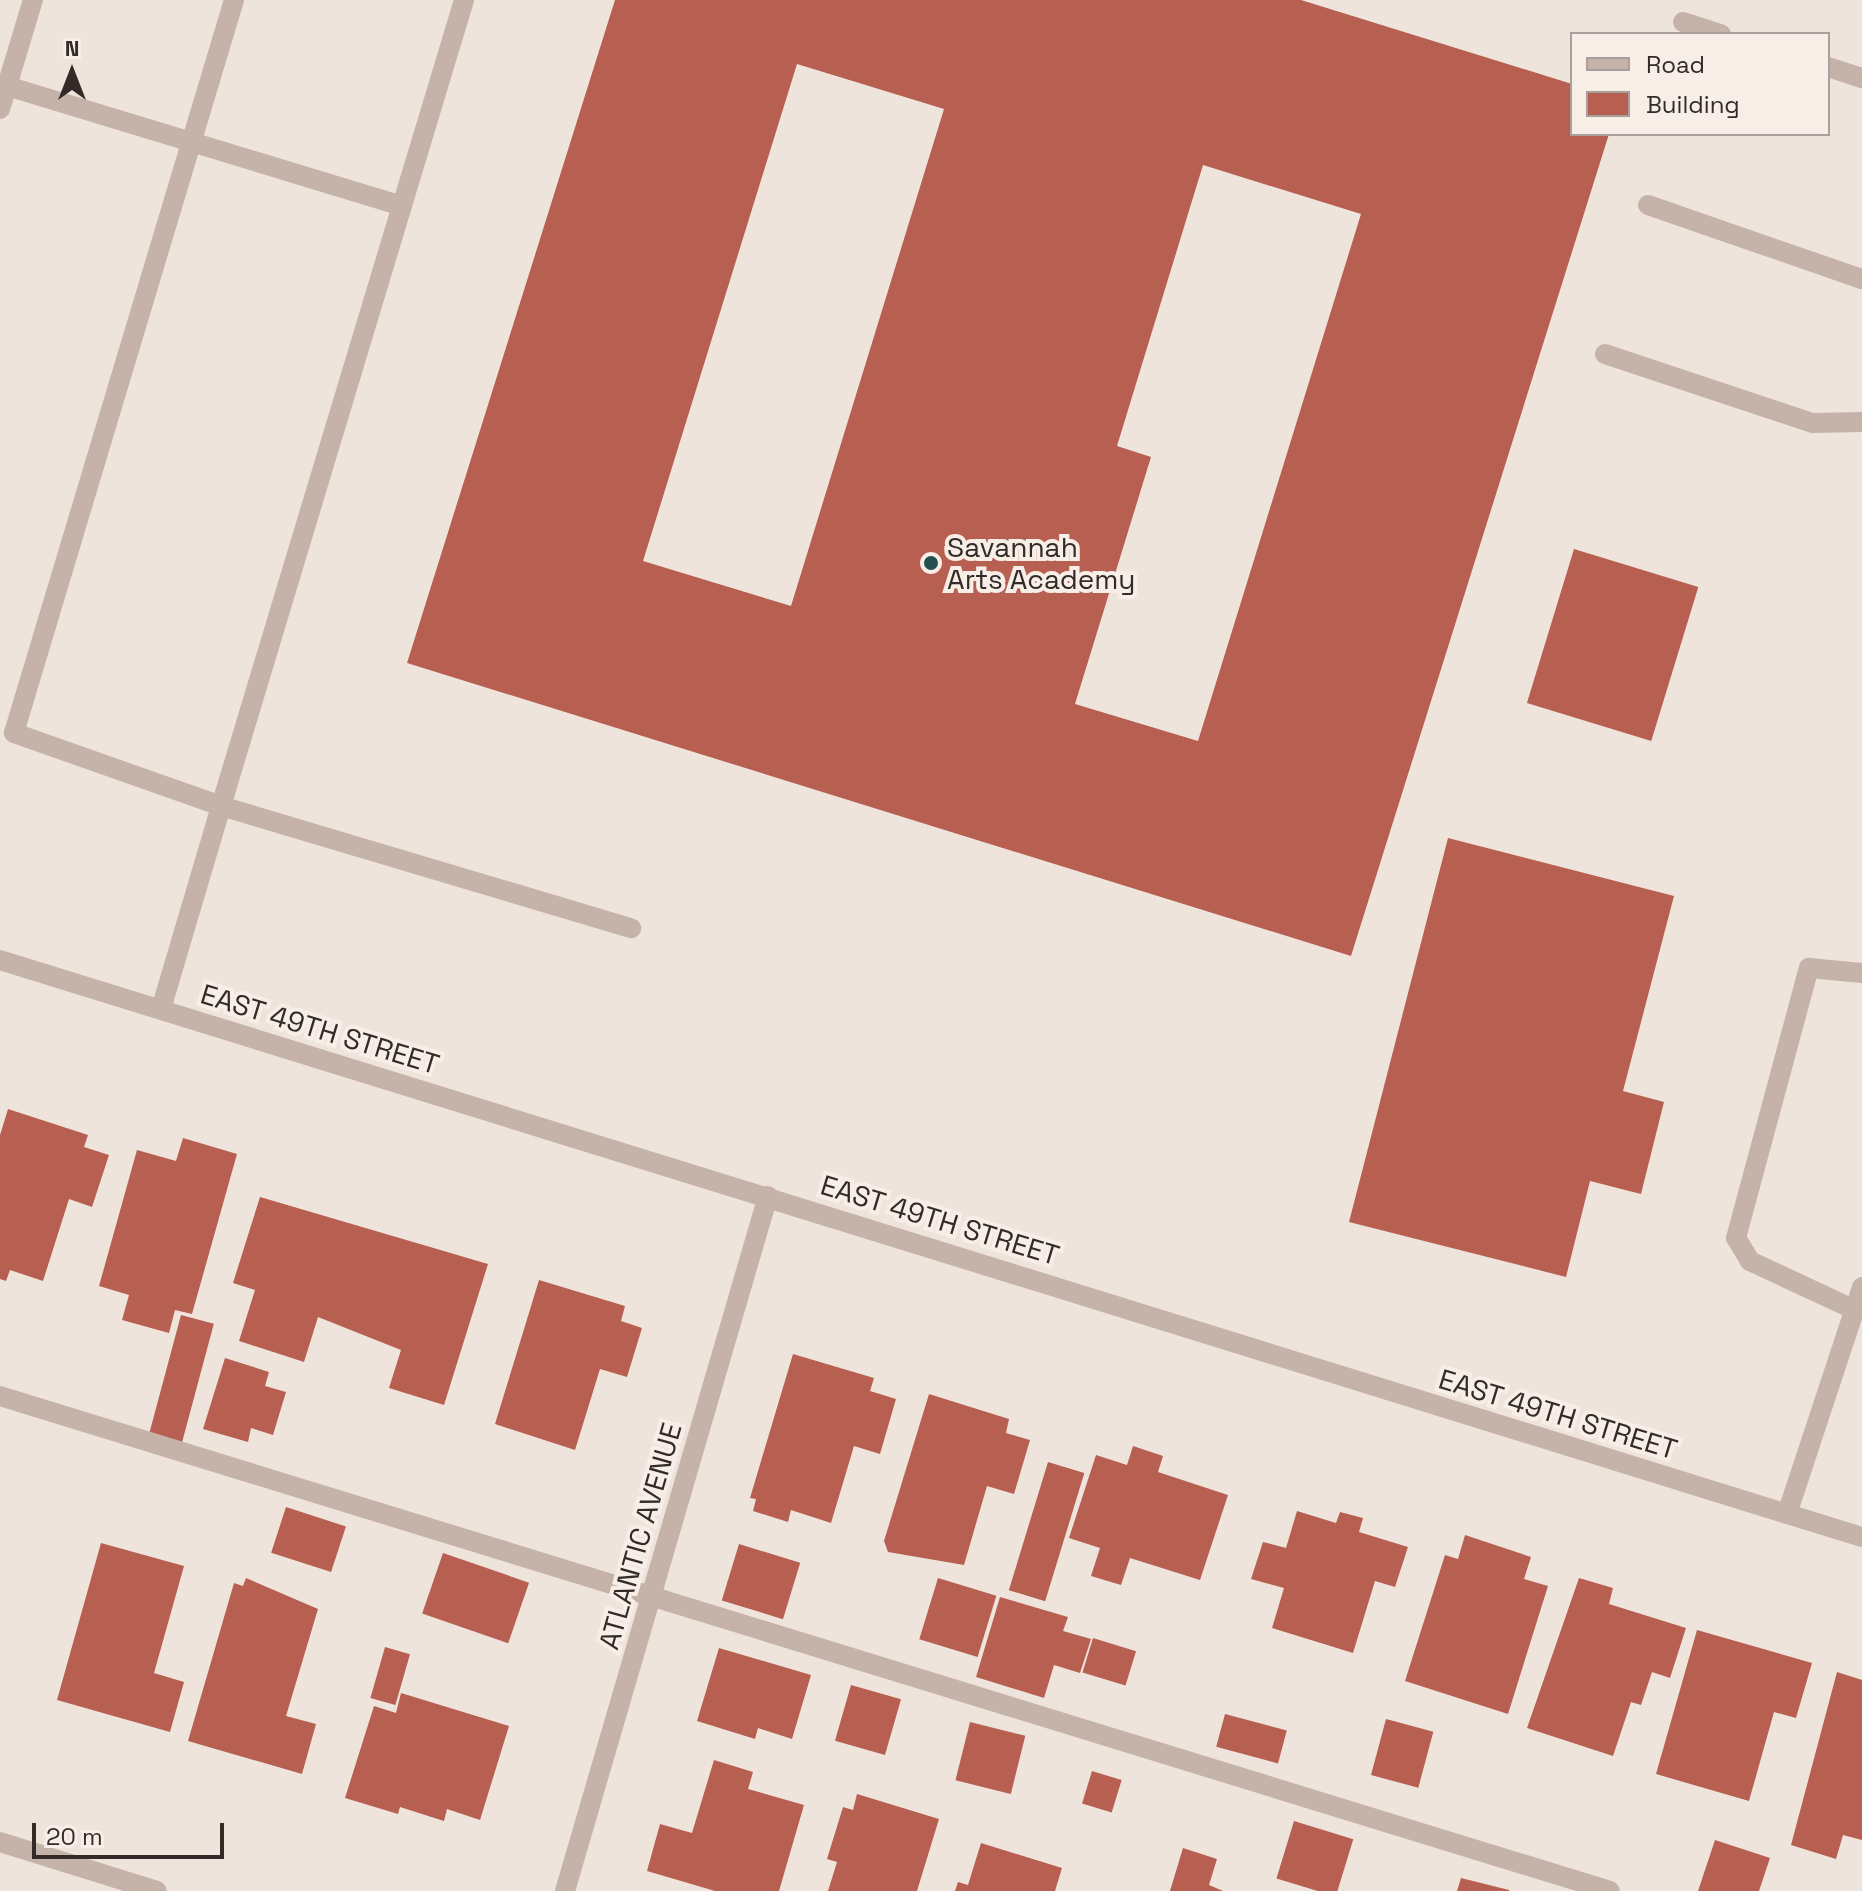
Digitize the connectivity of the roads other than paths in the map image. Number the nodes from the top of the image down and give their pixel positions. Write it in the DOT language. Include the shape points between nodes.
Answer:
graph roads {
  1 [pos="33,0"];
  2 [pos="234,0"];
  3 [pos="464,0"];
  4 [pos="1683,22"];
  5 [pos="1715,32"];
  6 [pos="1830,68"];
  7 [pos="1862,78"];
  8 [pos="4,84"];
  9 [pos="0,109"];
  10 [pos="190,140"];
  11 [pos="398,205"];
  12 [pos="1648,205"];
  13 [pos="1862,279"];
  14 [pos="1605,354"];
  15 [pos="1862,422"];
  16 [pos="221,806"];
  17 [pos="631,928"];
  18 [pos="0,960"];
  19 [pos="1862,973"];
  20 [pos="161,1009"];
  21 [pos="768,1196"];
  22 [pos="1862,1287"];
  23 [pos="1855,1310"];
  24 [pos="0,1396"];
  25 [pos="1787,1514"];
  26 [pos="1862,1537"];
  27 [pos="651,1596"];
  28 [pos="0,1842"];
  29 [pos="157,1891"];
  30 [pos="565,1891"];
  31 [pos="1610,1891"];
  1 -- 8 [label="street"];
  2 -- 10 [label="street"];
  3 -- 11 [label="street"];
  4 -- 5 [label="street"];
  6 -- 7 [label="street"];
  8 -- 9 [label="street"];
  8 -- 10 [label="street"];
  10 -- 11 [label="street"];
  10 -- 16 [label="street" via="14,733"];
  11 -- 16 [label="street"];
  12 -- 13 [label="street"];
  14 -- 15 [label="street" via="1813,423"];
  16 -- 17 [label="street"];
  16 -- 20 [label="street"];
  18 -- 20 [label="street, EAST 49TH STREET"];
  19 -- 23 [label="street" via="1809,968 1736,1238 1750,1261"];
  20 -- 21 [label="street, EAST 49TH STREET"];
  21 -- 25 [label="street, EAST 49TH STREET"];
  21 -- 27 [label="street, ATLANTIC AVENUE"];
  22 -- 23 [label="street"];
  23 -- 25 [label="street"];
  24 -- 27 [label="street"];
  25 -- 26 [label="street, EAST 49TH STREET"];
  27 -- 30 [label="street, ATLANTIC AVENUE"];
  27 -- 31 [label="street"];
  28 -- 29 [label="street"];
}
